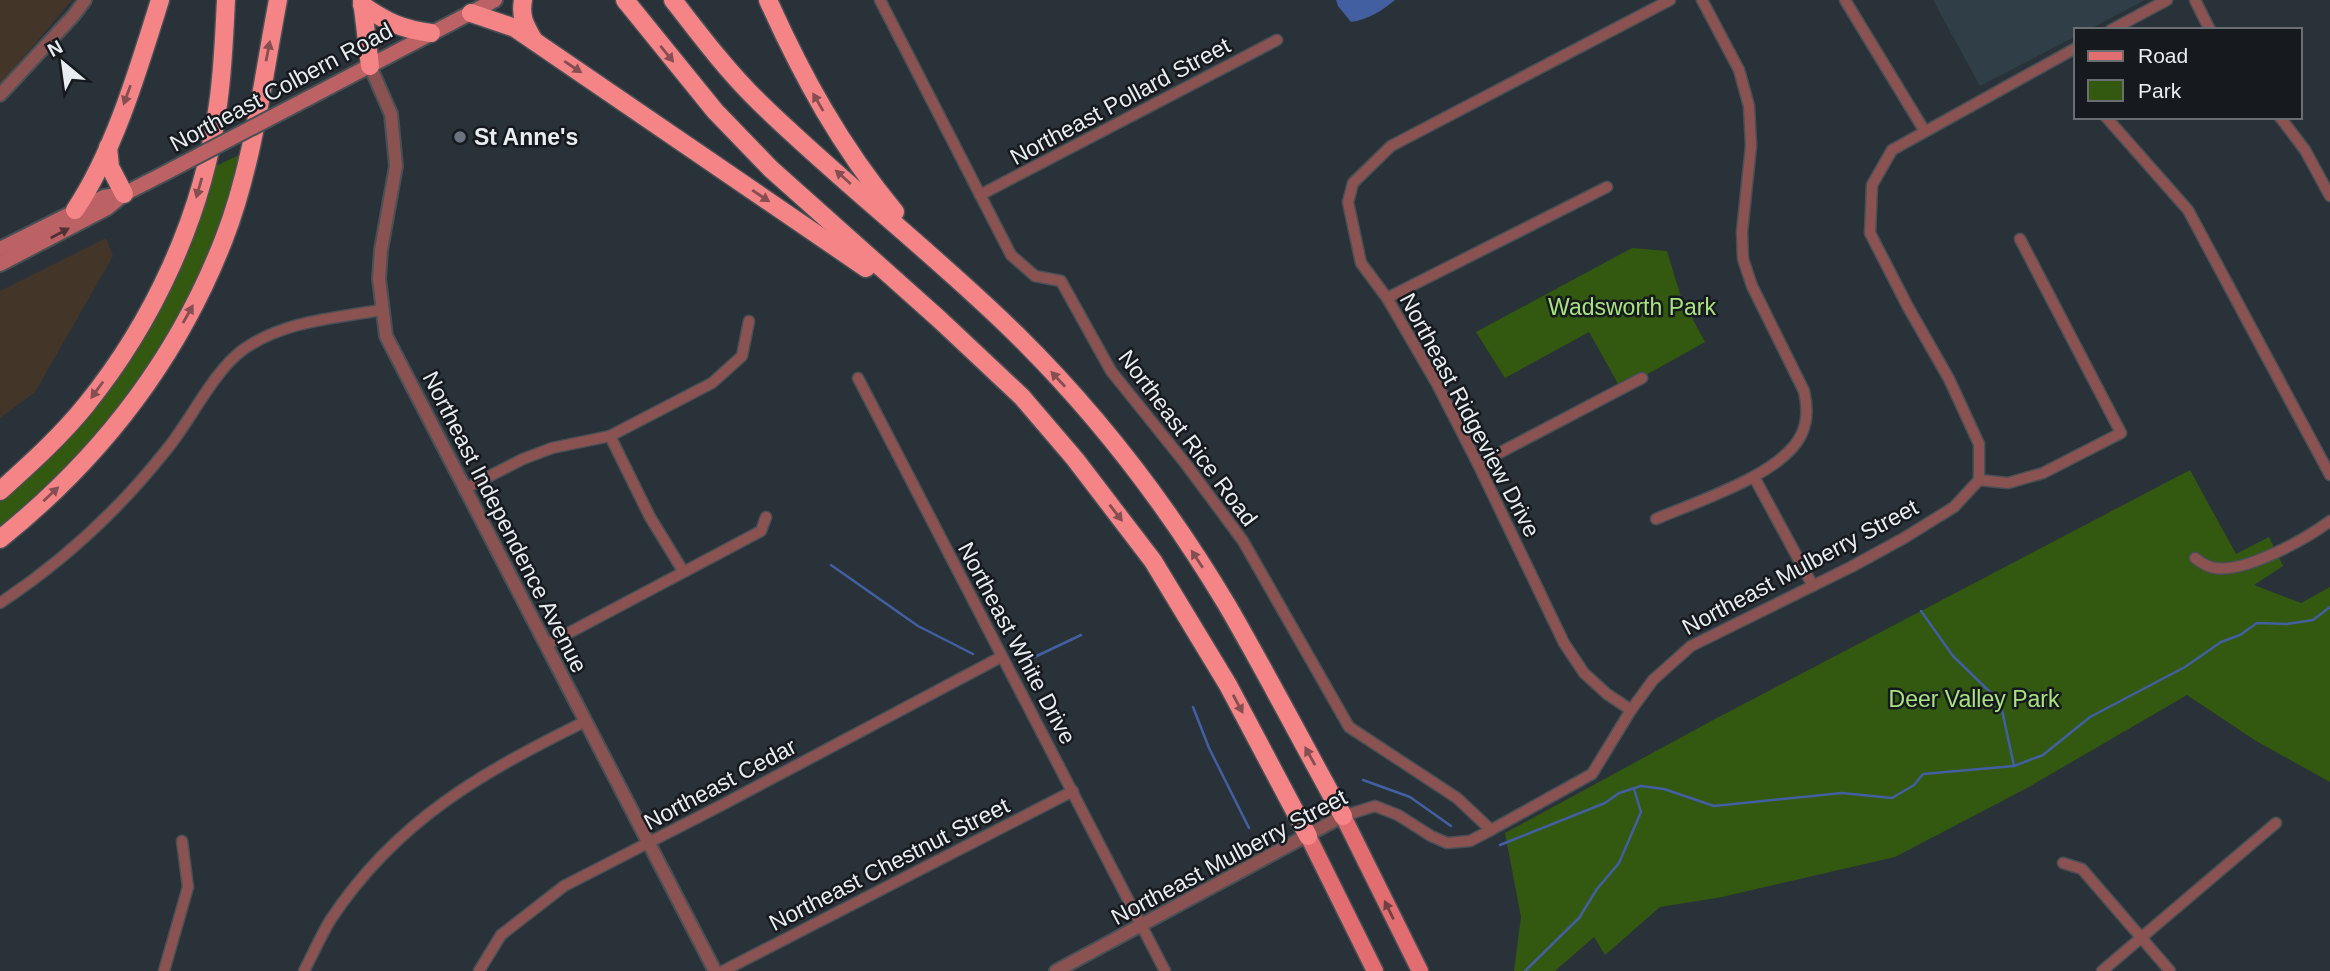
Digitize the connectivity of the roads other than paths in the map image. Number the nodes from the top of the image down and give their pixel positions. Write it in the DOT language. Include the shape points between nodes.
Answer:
graph roads {
  1 [pos="85,0"];
  2 [pos="160,0"];
  3 [pos="226,0"];
  4 [pos="278,0"];
  5 [pos="495,0"];
  6 [pos="523,0"];
  7 [pos="625,0"];
  8 [pos="673,0"];
  9 [pos="768,0"];
  10 [pos="880,0"];
  11 [pos="1671,0"];
  12 [pos="1702,0"];
  13 [pos="1845,0"];
  14 [pos="2167,0"];
  15 [pos="2195,0"];
  16 [pos="362,2"];
  17 [pos="471,13"];
  18 [pos="2115,28"];
  19 [pos="2209,28"];
  20 [pos="431,33"];
  21 [pos="1277,40"];
  22 [pos="534,41"];
  23 [pos="2074,54"];
  24 [pos="370,66"];
  25 [pos="0,95"];
  26 [pos="2108,119"];
  27 [pos="2282,119"];
  28 [pos="1924,130"];
  29 [pos="108,147"];
  30 [pos="1607,187"];
  31 [pos="124,194"];
  32 [pos="980,195"];
  33 [pos="2330,196"];
  34 [pos="75,210"];
  35 [pos="2020,239"];
  36 [pos="0,249"];
  37 [pos="930,256"];
  38 [pos="0,264"];
  39 [pos="1387,298"];
  40 [pos="381,310"];
  41 [pos="939,319"];
  42 [pos="749,320"];
  43 [pos="858,377"];
  44 [pos="1642,378"];
  45 [pos="610,436"];
  46 [pos="1478,464"];
  47 [pos="2330,475"];
  48 [pos="1754,478"];
  49 [pos="1979,480"];
  50 [pos="464,489"];
  51 [pos="0,491"];
  52 [pos="766,517"];
  53 [pos="1656,519"];
  54 [pos="2330,521"];
  55 [pos="0,539"];
  56 [pos="2195,558"];
  57 [pos="682,571"];
  58 [pos="1813,586"];
  59 [pos="0,603"];
  60 [pos="546,645"];
  61 [pos="1001,657"];
  62 [pos="1631,710"];
  63 [pos="584,722"];
  64 [pos="1073,791"];
  65 [pos="1343,816"];
  66 [pos="2276,822"];
  67 [pos="1491,830"];
  68 [pos="1308,836"];
  69 [pos="182,841"];
  70 [pos="650,843"];
  71 [pos="2063,863"];
  72 [pos="1142,926"];
  73 [pos="2141,937"];
  74 [pos="164,971"];
  75 [pos="304,971"];
  76 [pos="479,971"];
  77 [pos="715,971"];
  78 [pos="723,971"];
  79 [pos="1056,971"];
  80 [pos="1165,971"];
  81 [pos="1375,971"];
  82 [pos="1420,971"];
  83 [pos="2102,971"];
  84 [pos="2170,971"];
  1 -- 25 [label="street"];
  2 -- 29 [label="highway, one-way"];
  3 -- 51 [label="highway, one-way" via="209,154 170,268 120,358 86,405"];
  55 -- 4 [label="highway, one-way" via="86,461 127,414 199,295 225,238 246,166"];
  5 -- 17 [label="main road, Northeast Colbern Road"];
  6 -- 22 [label="highway" via="520,12"];
  7 -- 41 [label="highway, one-way" via="715,111 771,169"];
  37 -- 8 [label="highway, one-way" via="758,101"];
  37 -- 9 [label="highway, one-way" via="835,131"];
  10 -- 32 [label="street, Northeast Rice Road"];
  11 -- 39 [label="street, Northeast Ridgeview Drive" via="1391,146 1353,183 1348,201 1361,263"];
  12 -- 48 [label="street" via="1740,70 1749,106 1751,146 1743,259 1806,402 1802,434 1784,456"];
  13 -- 28 [label="street"];
  14 -- 18 [label="street"];
  15 -- 19 [label="street"];
  16 -- 20 [label="highway" via="386,22"];
  16 -- 24 [label="highway"];
  17 -- 20 [label="main road, Northeast Colbern Road"];
  17 -- 22 [label="highway" via="515,28"];
  20 -- 24 [label="main road, Northeast Colbern Road"];
  21 -- 32 [label="street, Northeast Pollard Street"];
  22 -- 41 [label="highway, one-way"];
  23 -- 28 [label="street"];
  24 -- 31 [label="main road, Northeast Colbern Road, bridge"];
  24 -- 40 [label="street, Northeast Independence Avenue" via="391,114 396,166 381,250"];
  26 -- 47 [label="street" via="2188,210"];
  27 -- 33 [label="street"];
  28 -- 49 [label="street" via="1892,150 1872,185 1870,233 1979,444"];
  29 -- 31 [label="highway" via="110,167"];
  29 -- 34 [label="highway" via="92,186"];
  30 -- 39 [label="street"];
  31 -- 34 [label="main road, Northeast Colbern Road"];
  38 -- 31 [label="main road, Northeast Colbern Road, one-way" via="107,208"];
  32 -- 67 [label="street, Northeast Rice Road" via="1012,255 1035,276 1061,281 1111,372 1242,541 1349,727 1457,798"];
  34 -- 36 [label="main road, Northeast Colbern Road"];
  35 -- 49 [label="street" via="2121,433 2043,473 2008,483"];
  65 -- 37 [label="highway, one-way" via="1226,605 1141,479 1084,407 1017,335"];
  39 -- 46 [label="street, Northeast Ridgeview Drive"];
  40 -- 50 [label="street, Northeast Independence Avenue" via="386,337"];
  40 -- 59 [label="street" via="297,324 242,350 225,366 129,496 72,550"];
  41 -- 68 [label="highway, one-way" via="1022,397 1153,561 1228,685"];
  42 -- 45 [label="street" via="742,356 712,383"];
  43 -- 61 [label="street, Northeast White Drive"];
  44 -- 46 [label="street"];
  45 -- 50 [label="street" via="542,451"];
  45 -- 57 [label="street"];
  46 -- 62 [label="street, Northeast Ridgeview Drive" via="1564,643 1584,673"];
  48 -- 53 [label="street"];
  48 -- 58 [label="street"];
  49 -- 58 [label="street, Northeast Mulberry Street" via="1954,507"];
  50 -- 60 [label="street, Northeast Independence Avenue"];
  52 -- 57 [label="street" via="761,531"];
  54 -- 56 [label="street" via="2268,556 2240,566 2215,568"];
  57 -- 60 [label="street"];
  58 -- 62 [label="street, Northeast Mulberry Street" via="1690,646 1653,680"];
  60 -- 63 [label="street, Northeast Independence Avenue"];
  61 -- 64 [label="street, Northeast White Drive"];
  61 -- 70 [label="street, Northeast Cedar"];
  62 -- 67 [label="street, Northeast Mulberry Street" via="1592,774"];
  63 -- 70 [label="street, Northeast Independence Avenue"];
  63 -- 75 [label="street" via="507,760 442,801 385,851 331,919"];
  64 -- 72 [label="street, Northeast White Drive"];
  64 -- 78 [label="street, Northeast Chestnut Street"];
  65 -- 67 [label="street, Northeast Mulberry Street" via="1375,806 1447,843 1470,841"];
  65 -- 68 [label="street, Northeast Mulberry Street"];
  82 -- 65 [label="main road, one-way"];
  66 -- 73 [label="street"];
  68 -- 72 [label="street, Northeast Mulberry Street"];
  68 -- 81 [label="main road"];
  69 -- 74 [label="street" via="188,887"];
  70 -- 76 [label="street, Northeast Cedar" via="564,886 501,935"];
  70 -- 77 [label="street, Northeast Independence Avenue"];
  71 -- 73 [label="street" via="2082,869"];
  72 -- 79 [label="street, Northeast Mulberry Street"];
  72 -- 80 [label="street, Northeast White Drive"];
  73 -- 83 [label="street"];
  73 -- 84 [label="street"];
}
